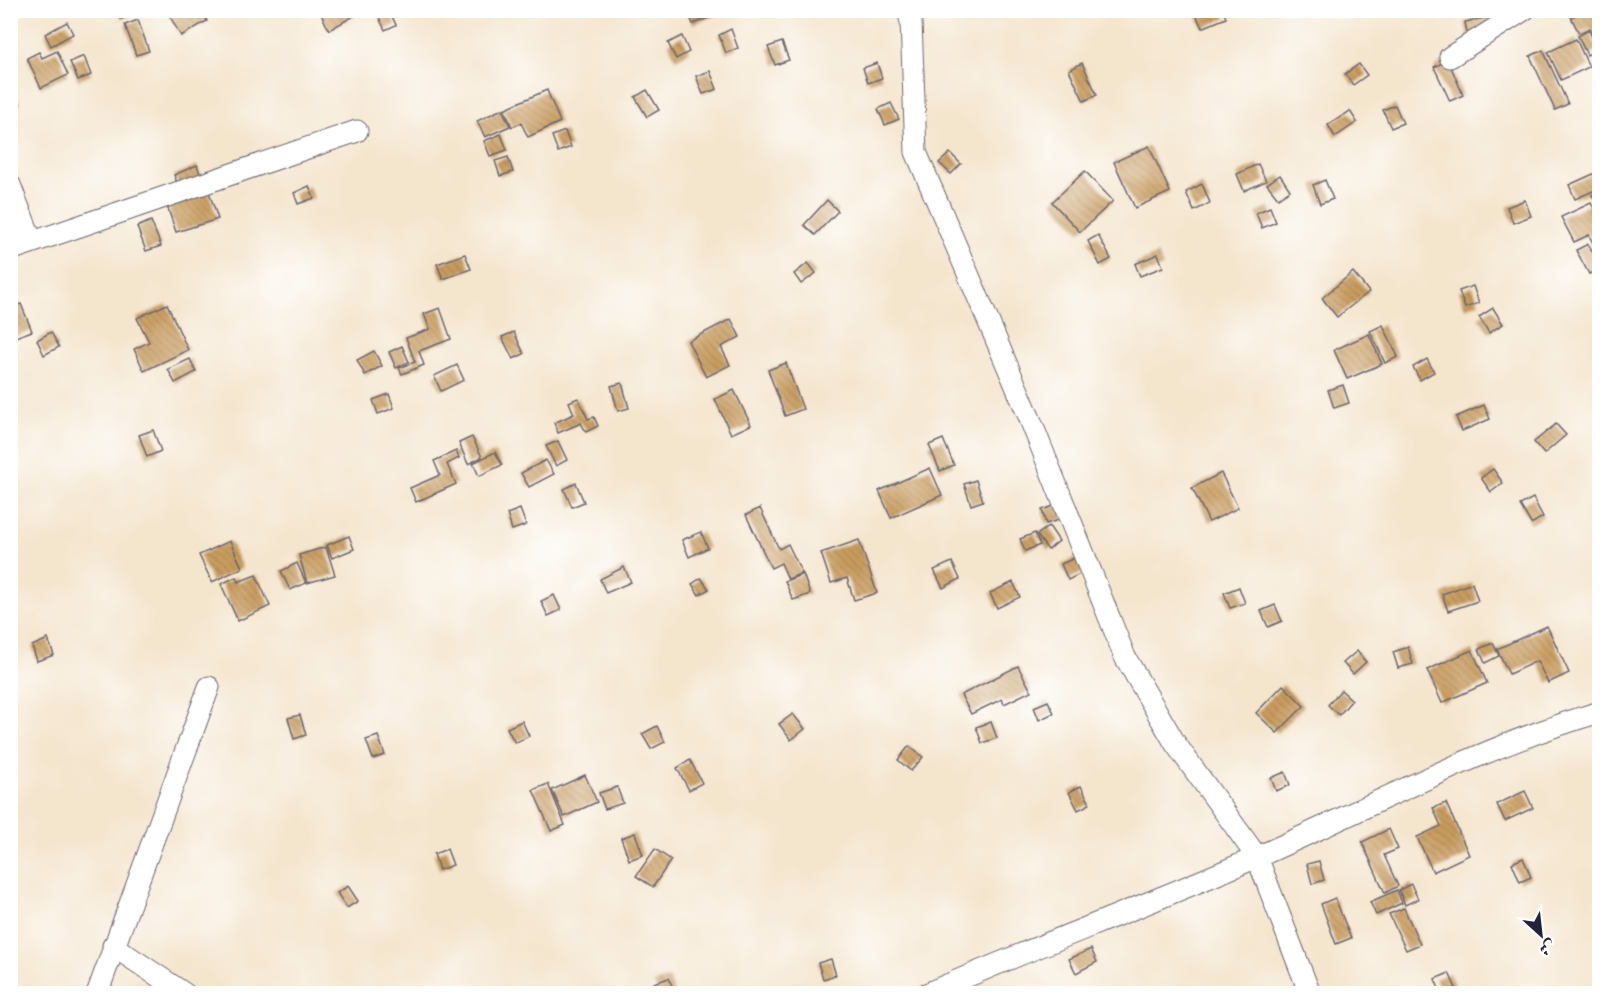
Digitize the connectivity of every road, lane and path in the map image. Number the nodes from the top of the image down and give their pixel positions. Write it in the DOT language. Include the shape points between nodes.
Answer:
graph roads {
  1 [pos="908,10"];
  2 [pos="1524,10"];
  3 [pos="1450,57"];
  4 [pos="357,131"];
  5 [pos="10,185"];
  6 [pos="32,242"];
  7 [pos="10,250"];
  8 [pos="209,687"];
  9 [pos="1599,712"];
  10 [pos="1257,857"];
  11 [pos="113,946"];
  12 [pos="97,993"];
  13 [pos="185,993"];
  14 [pos="926,993"];
  15 [pos="1310,993"];
  1 -- 10 [label="street" via="916,152 1030,419 1125,657 1175,743"];
  2 -- 3 [label="street"];
  4 -- 6 [label="street"];
  5 -- 6 [label="street"];
  6 -- 7 [label="street"];
  8 -- 11 [label="street"];
  9 -- 10 [label="street" via="1545,728"];
  10 -- 14 [label="street"];
  10 -- 15 [label="street"];
  11 -- 12 [label="street"];
  11 -- 13 [label="street"];
}
